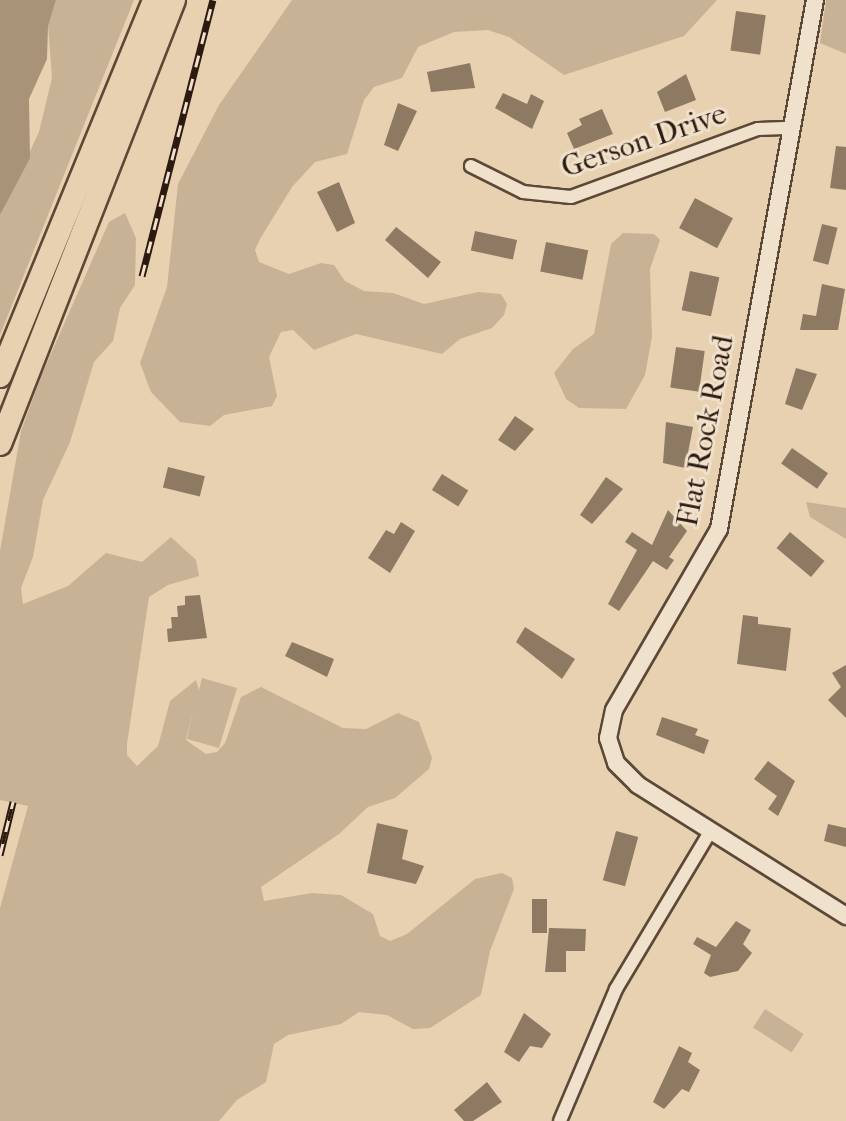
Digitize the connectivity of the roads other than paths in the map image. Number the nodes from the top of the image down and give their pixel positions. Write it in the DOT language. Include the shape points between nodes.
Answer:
graph roads {
  1 [pos="154,0"];
  2 [pos="174,0"];
  3 [pos="815,0"];
  4 [pos="791,128"];
  5 [pos="471,166"];
  6 [pos="0,376"];
  7 [pos="0,444"];
  8 [pos="710,832"];
  9 [pos="846,916"];
  10 [pos="560,1121"];
  1 -- 6 [label="highway"];
  2 -- 7 [label="highway"];
  3 -- 4 [label="street, Flat Rock Road"];
  4 -- 5 [label="street, Gerson Drive" via="758,129 571,197 523,192"];
  4 -- 8 [label="street, Flat Rock Road" via="719,529 609,728 609,748 622,771"];
  8 -- 9 [label="street, Flat Rock Road"];
  8 -- 10 [label="street" via="616,989"];
}
